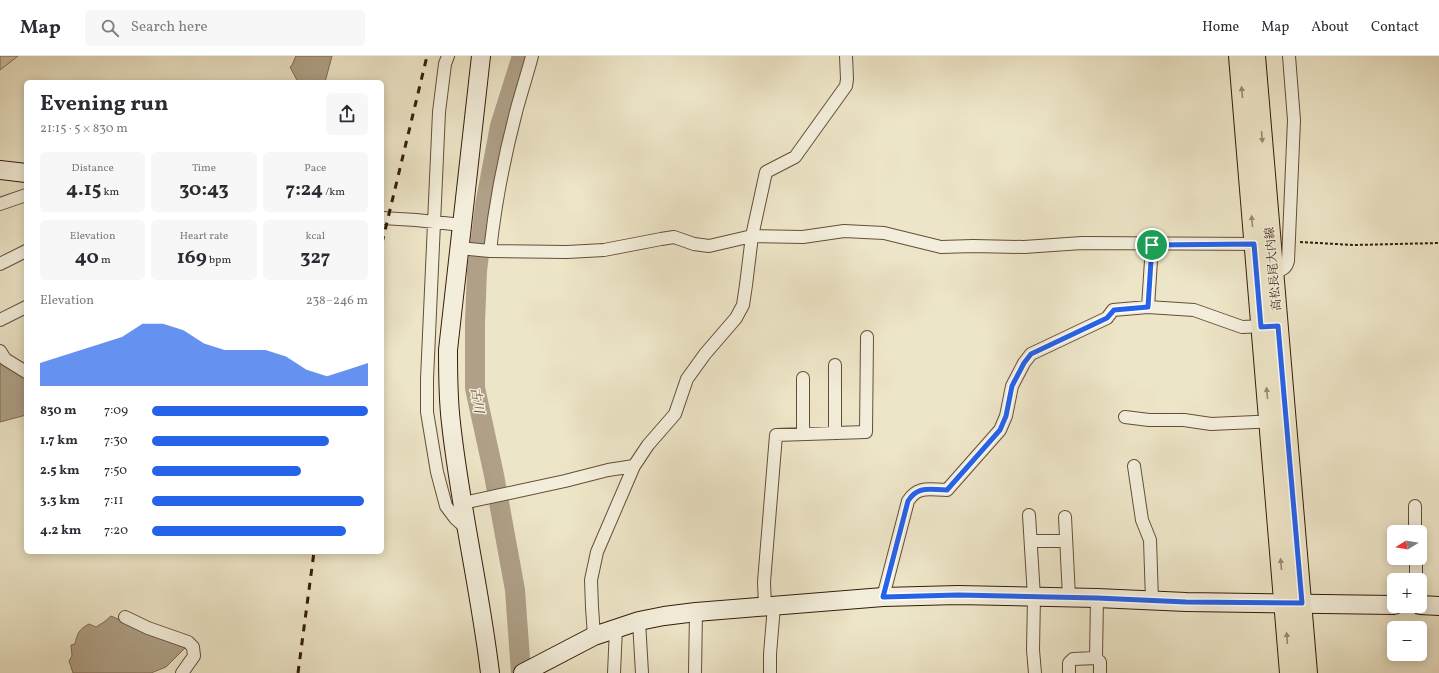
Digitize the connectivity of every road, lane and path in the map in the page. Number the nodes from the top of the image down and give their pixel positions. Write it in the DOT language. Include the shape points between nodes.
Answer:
graph roads {
  1 [pos="448,56"];
  2 [pos="482,56"];
  3 [pos="532,56"];
  4 [pos="846,56"];
  5 [pos="851,56"];
  6 [pos="1239,56"];
  7 [pos="1255,56"];
  8 [pos="1289,56"];
  9 [pos="0,170"];
  10 [pos="24,173"];
  11 [pos="24,196"];
  12 [pos="0,204"];
  13 [pos="384,218"];
  14 [pos="434,222"];
  15 [pos="462,225"];
  16 [pos="752,236"];
  17 [pos="1271,243"];
  18 [pos="1439,243"];
  19 [pos="1152,245"];
  20 [pos="465,249"];
  21 [pos="24,251"];
  22 [pos="488,251"];
  23 [pos="0,264"];
  24 [pos="1148,307"];
  25 [pos="24,308"];
  26 [pos="0,320"];
  27 [pos="1269,326"];
  28 [pos="867,337"];
  29 [pos="0,351"];
  30 [pos="835,365"];
  31 [pos="24,368"];
  32 [pos="804,378"];
  33 [pos="1125,417"];
  34 [pos="1277,420"];
  35 [pos="835,433"];
  36 [pos="803,434"];
  37 [pos="634,466"];
  38 [pos="1134,466"];
  39 [pos="463,503"];
  40 [pos="1415,506"];
  41 [pos="1029,516"];
  42 [pos="1065,517"];
  43 [pos="1416,525"];
  44 [pos="467,529"];
  45 [pos="1031,541"];
  46 [pos="1066,541"];
  47 [pos="883,597"];
  48 [pos="1034,597"];
  49 [pos="1069,597"];
  50 [pos="1097,598"];
  51 [pos="1152,600"];
  52 [pos="1293,603"];
  53 [pos="1387,605"];
  54 [pos="1427,605"];
  55 [pos="770,606"];
  56 [pos="1439,606"];
  57 [pos="696,612"];
  58 [pos="125,617"];
  59 [pos="639,621"];
  60 [pos="616,628"];
  61 [pos="594,636"];
  62 [pos="1096,658"];
  63 [pos="526,671"];
  64 [pos="182,673"];
  65 [pos="490,673"];
  66 [pos="614,673"];
  67 [pos="642,673"];
  68 [pos="695,673"];
  69 [pos="770,673"];
  70 [pos="1035,673"];
  71 [pos="1069,673"];
  72 [pos="1100,673"];
  73 [pos="1290,673"];
  74 [pos="1307,673"];
  1 -- 14 [label="street" via="439,112"];
  2 -- 15 [label="street"];
  3 -- 22 [label="street" via="505,158"];
  4 -- 5 [label="street"];
  4 -- 16 [label="street" via="846,86 795,157 766,172"];
  17 -- 6 [label="main road, 高松長尾大内線, one-way"];
  7 -- 17 [label="main road, 高松長尾大内線, one-way"];
  8 -- 17 [label="street" via="1294,120"];
  9 -- 10 [label="street"];
  11 -- 12 [label="street"];
  13 -- 14 [label="street"];
  14 -- 15 [label="street"];
  14 -- 44 [label="street" via="427,412 437,472 446,506"];
  15 -- 20 [label="street"];
  16 -- 19 [label="street" via="803,237 844,231 884,233 941,247"];
  16 -- 22 [label="street" via="709,246 674,238 604,250"];
  16 -- 37 [label="street" via="743,305 736,318 687,379 675,414 648,445"];
  17 -- 18 [label="path"];
  17 -- 19 [label="street"];
  17 -- 27 [label="main road, 高松長尾大内線"];
  17 -- 27 [label="main road, 高松長尾大内線" via="1273,271"];
  19 -- 24 [label="street"];
  20 -- 22 [label="street"];
  20 -- 39 [label="street" via="448,350 450,422"];
  21 -- 23 [label="street"];
  24 -- 27 [label="street" via="1194,310 1242,327"];
  24 -- 47 [label="street" via="1114,310 1107,318 1031,354 1012,386 1006,416 1000,430 947,490 920,490 908,501"];
  25 -- 26 [label="street"];
  27 -- 34 [label="main road, 高松長尾大内線"];
  28 -- 35 [label="street" via="866,432"];
  29 -- 31 [label="street" via="5,359"];
  30 -- 35 [label="street"];
  32 -- 36 [label="street"];
  33 -- 34 [label="street" via="1211,424"];
  34 -- 52 [label="main road, 高松長尾大内線"];
  35 -- 36 [label="street"];
  36 -- 55 [label="street" via="776,435 764,582"];
  37 -- 39 [label="street"];
  37 -- 61 [label="street" via="597,552 591,580"];
  38 -- 51 [label="street" via="1142,520 1150,540"];
  39 -- 44 [label="street"];
  40 -- 43 [label="street"];
  41 -- 45 [label="street"];
  42 -- 46 [label="street"];
  44 -- 65 [label="street"];
  45 -- 46 [label="street"];
  45 -- 48 [label="street"];
  46 -- 49 [label="street"];
  47 -- 48 [label="street"];
  47 -- 55 [label="street"];
  48 -- 49 [label="street"];
  48 -- 70 [label="street"];
  49 -- 50 [label="street"];
  50 -- 51 [label="street"];
  50 -- 62 [label="street"];
  51 -- 52 [label="street"];
  52 -- 53 [label="street"];
  73 -- 52 [label="main road, 高松長尾大内線, one-way"];
  52 -- 74 [label="main road, 高松長尾大内線"];
  54 -- 56 [label="street"];
  55 -- 57 [label="street"];
  55 -- 69 [label="street"];
  57 -- 59 [label="street"];
  57 -- 68 [label="street"];
  58 -- 64 [label="street" via="188,642 193,647 194,656"];
  59 -- 60 [label="street"];
  59 -- 67 [label="street"];
  60 -- 61 [label="street"];
  60 -- 66 [label="street"];
  61 -- 63 [label="street"];
  62 -- 71 [label="street" via="1073,660 1069,663"];
  62 -- 72 [label="street" via="1100,662"];
}
